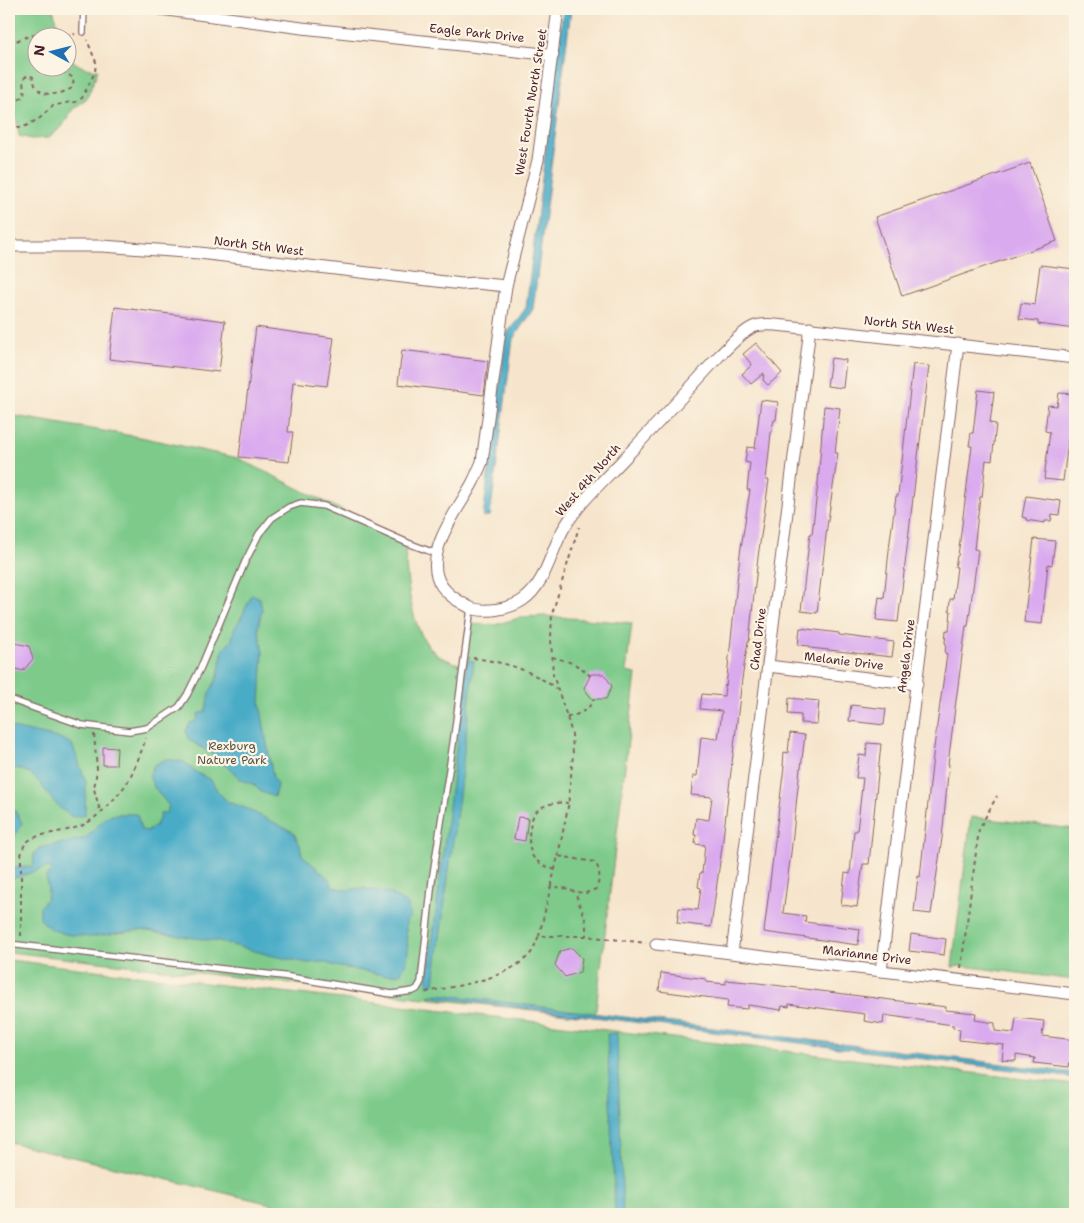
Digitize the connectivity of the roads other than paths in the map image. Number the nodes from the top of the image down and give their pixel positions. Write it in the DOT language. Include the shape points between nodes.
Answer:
graph roads {
  1 [pos="84,9"];
  2 [pos="160,9"];
  3 [pos="558,9"];
  4 [pos="83,32"];
  5 [pos="553,55"];
  6 [pos="9,246"];
  7 [pos="506,286"];
  8 [pos="810,328"];
  9 [pos="741,335"];
  10 [pos="958,344"];
  11 [pos="1075,358"];
  12 [pos="437,554"];
  13 [pos="470,608"];
  14 [pos="768,666"];
  15 [pos="917,684"];
  16 [pos="9,699"];
  17 [pos="9,944"];
  18 [pos="656,944"];
  19 [pos="732,953"];
  20 [pos="880,971"];
  21 [pos="1075,994"];
  1 -- 4 [label="lane"];
  2 -- 5 [label="street, Eagle Park Drive"];
  3 -- 5 [label="street, West Fourth North Street"];
  5 -- 7 [label="street, West Fourth North Street" via="538,160"];
  6 -- 7 [label="street, North 5th West" via="102,246 199,253 462,284"];
  7 -- 12 [label="street, West 4th North" via="482,462 443,534"];
  8 -- 9 [label="street, North 5th West" via="762,325"];
  8 -- 10 [label="street, North 5th West"];
  8 -- 14 [label="street, Chad Drive"];
  9 -- 13 [label="street, West 4th North" via="580,506 559,538 542,576 524,600 496,610"];
  10 -- 11 [label="street, North 5th West"];
  10 -- 15 [label="street, Angela Drive"];
  12 -- 13 [label="street, West 4th North" via="437,576 442,586"];
  12 -- 16 [label="lane" via="324,506 301,504 281,511 260,534 201,667 179,707 150,726 129,731 82,725"];
  13 -- 17 [label="lane" via="421,982 417,988 404,994 392,994 283,976"];
  14 -- 15 [label="street, Melanie Drive"];
  14 -- 19 [label="street, Chad Drive"];
  15 -- 20 [label="street, Angela Drive"];
  18 -- 19 [label="street, Marianne Drive"];
  19 -- 20 [label="street, Marianne Drive"];
  20 -- 21 [label="street, Marianne Drive"];
}
